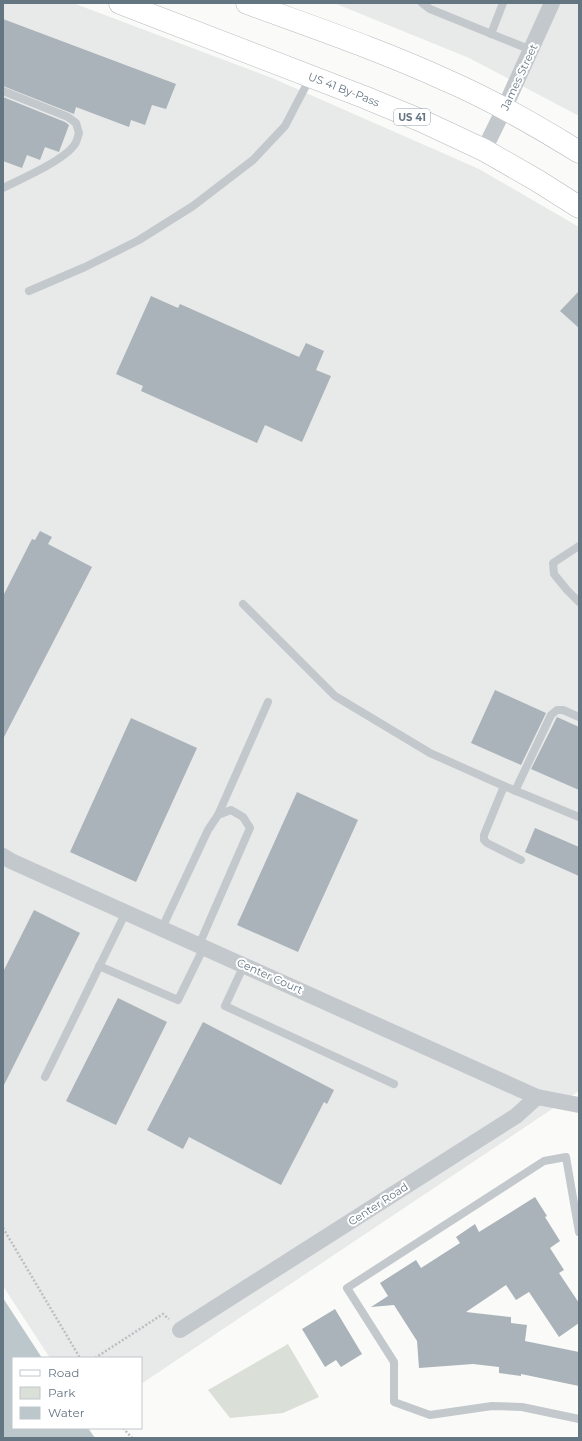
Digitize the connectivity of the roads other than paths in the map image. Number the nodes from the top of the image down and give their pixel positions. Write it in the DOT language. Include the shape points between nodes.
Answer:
graph roads {
  1 [pos="120,3"];
  2 [pos="247,3"];
  3 [pos="422,3"];
  4 [pos="503,3"];
  5 [pos="552,3"];
  6 [pos="491,34"];
  7 [pos="531,50"];
  8 [pos="310,77"];
  9 [pos="3,91"];
  10 [pos="504,108"];
  11 [pos="484,150"];
  12 [pos="579,152"];
  13 [pos="3,188"];
  14 [pos="579,207"];
  15 [pos="29,291"];
  16 [pos="579,546"];
  17 [pos="579,602"];
  18 [pos="243,604"];
  19 [pos="268,702"];
  20 [pos="579,717"];
  21 [pos="504,786"];
  22 [pos="515,791"];
  23 [pos="218,815"];
  24 [pos="579,817"];
  25 [pos="3,856"];
  26 [pos="521,860"];
  27 [pos="126,912"];
  28 [pos="162,928"];
  29 [pos="202,946"];
  30 [pos="244,965"];
  31 [pos="99,966"];
  32 [pos="45,1077"];
  33 [pos="394,1084"];
  34 [pos="537,1097"];
  35 [pos="579,1105"];
  36 [pos="579,1232"];
  37 [pos="180,1330"];
  38 [pos="579,1419"];
  1 -- 8 [label="main road, US 41 By-Pass / US 41"];
  2 -- 10 [label="main road" via="382,53 449,81"];
  3 -- 6 [label="lane" via="430,9"];
  4 -- 6 [label="lane"];
  5 -- 7 [label="street, James Street"];
  6 -- 7 [label="lane"];
  7 -- 10 [label="street, James Street"];
  8 -- 11 [label="main road, US 41 By-Pass / US 41" via="422,121"];
  8 -- 15 [label="lane" via="285,126 253,160 193,206 139,240 86,267"];
  9 -- 13 [label="lane" via="68,117 76,123 80,132 74,144 63,155"];
  10 -- 11 [label="street, James Street"];
  10 -- 12 [label="main road"];
  11 -- 14 [label="main road, US 41 By-Pass / US 41"];
  16 -- 17 [label="lane" via="553,563 554,574"];
  18 -- 21 [label="lane" via="335,696 430,753"];
  19 -- 23 [label="lane"];
  20 -- 22 [label="lane" via="562,710 557,710 552,715"];
  21 -- 22 [label="lane"];
  21 -- 26 [label="lane" via="484,840"];
  22 -- 24 [label="lane"];
  23 -- 28 [label="lane" via="208,830"];
  23 -- 29 [label="lane" via="231,810 243,817 250,828"];
  25 -- 27 [label="street, Center Court"];
  27 -- 28 [label="street, Center Court"];
  27 -- 31 [label="lane"];
  28 -- 29 [label="street, Center Court"];
  29 -- 30 [label="street, Center Court"];
  29 -- 31 [label="lane" via="178,1000"];
  30 -- 33 [label="lane" via="225,1006"];
  30 -- 34 [label="street, Center Court"];
  31 -- 32 [label="lane"];
  34 -- 35 [label="street"];
  34 -- 37 [label="street, Center Road" via="516,1116"];
  36 -- 38 [label="lane" via="566,1157 544,1161 347,1288 394,1362 394,1402 430,1415 492,1406 522,1407"];
}
